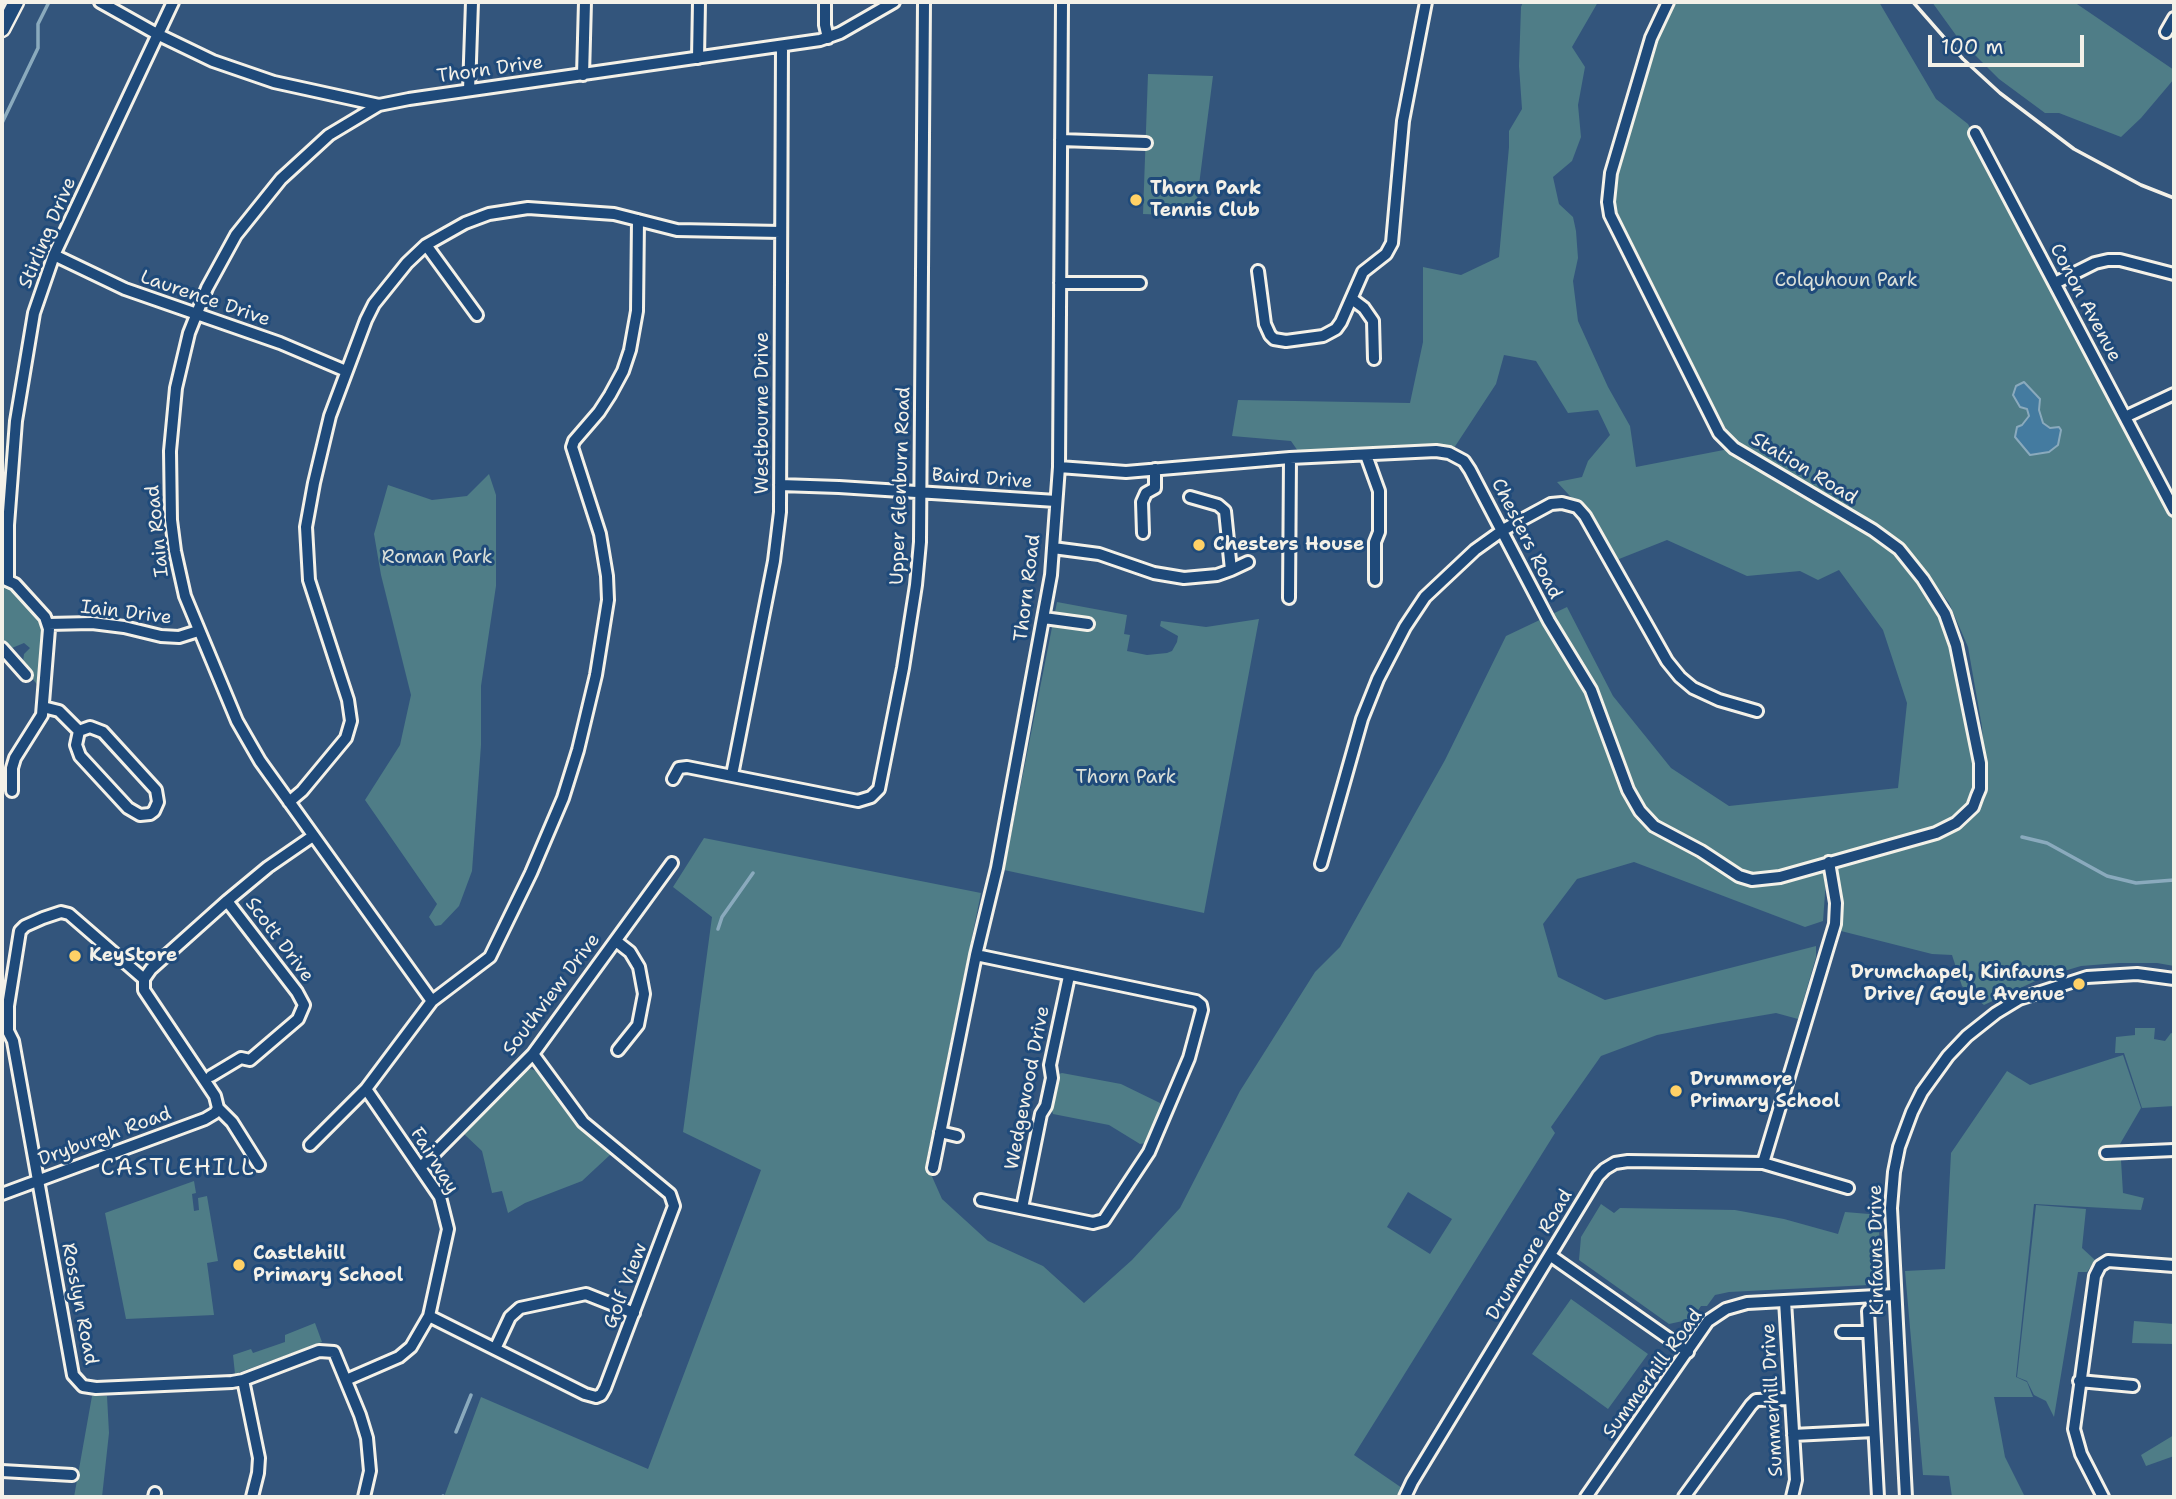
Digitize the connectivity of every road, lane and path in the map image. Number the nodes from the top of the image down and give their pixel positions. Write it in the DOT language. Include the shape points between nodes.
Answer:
graph roads {
  1 [pos="16,2"];
  2 [pos="100,2"];
  3 [pos="173,2"];
  4 [pos="472,2"];
  5 [pos="585,2"];
  6 [pos="699,2"];
  7 [pos="825,2"];
  8 [pos="894,2"];
  9 [pos="924,2"];
  10 [pos="1062,2"];
  11 [pos="1426,2"];
  12 [pos="1668,2"];
  13 [pos="2174,18"];
  14 [pos="2,29"];
  15 [pos="2166,32"];
  16 [pos="157,34"];
  17 [pos="828,38"];
  18 [pos="782,46"];
  19 [pos="698,58"];
  20 [pos="583,75"];
  21 [pos="469,90"];
  22 [pos="379,106"];
  23 [pos="1975,133"];
  24 [pos="1061,140"];
  25 [pos="1146,143"];
  26 [pos="638,220"];
  27 [pos="781,232"];
  28 [pos="426,246"];
  29 [pos="54,255"];
  30 [pos="1258,271"];
  31 [pos="2174,274"];
  32 [pos="1140,282"];
  33 [pos="1060,283"];
  34 [pos="2055,283"];
  35 [pos="1352,299"];
  36 [pos="196,314"];
  37 [pos="477,315"];
  38 [pos="1374,359"];
  39 [pos="346,372"];
  40 [pos="2174,394"];
  41 [pos="2125,417"];
  42 [pos="1366,455"];
  43 [pos="1290,458"];
  44 [pos="1059,467"];
  45 [pos="1155,469"];
  46 [pos="780,485"];
  47 [pos="921,492"];
  48 [pos="2169,493"];
  49 [pos="1190,497"];
  50 [pos="1056,501"];
  51 [pos="2174,510"];
  52 [pos="1503,530"];
  53 [pos="1143,533"];
  54 [pos="1362,542"];
  55 [pos="1375,542"];
  56 [pos="1052,548"];
  57 [pos="1248,562"];
  58 [pos="1231,570"];
  59 [pos="5,579"];
  60 [pos="1375,580"];
  61 [pos="1289,598"];
  62 [pos="1044,618"];
  63 [pos="48,624"];
  64 [pos="1088,624"];
  65 [pos="198,631"];
  66 [pos="2,648"];
  67 [pos="26,675"];
  68 [pos="43,702"];
  69 [pos="1757,712"];
  70 [pos="79,732"];
  71 [pos="732,775"];
  72 [pos="673,779"];
  73 [pos="12,791"];
  74 [pos="289,802"];
  75 [pos="313,836"];
  76 [pos="1829,862"];
  77 [pos="672,863"];
  78 [pos="1321,864"];
  79 [pos="227,901"];
  80 [pos="616,941"];
  81 [pos="976,955"];
  82 [pos="1069,976"];
  83 [pos="144,979"];
  84 [pos="2174,979"];
  85 [pos="432,1001"];
  86 [pos="5,1030"];
  87 [pos="618,1049"];
  88 [pos="533,1054"];
  89 [pos="212,1076"];
  90 [pos="366,1089"];
  91 [pos="218,1108"];
  92 [pos="940,1132"];
  93 [pos="957,1136"];
  94 [pos="310,1145"];
  95 [pos="2174,1150"];
  96 [pos="2106,1153"];
  97 [pos="1763,1163"];
  98 [pos="259,1165"];
  99 [pos="420,1168"];
  100 [pos="933,1168"];
  101 [pos="38,1180"];
  102 [pos="1848,1188"];
  103 [pos="2,1194"];
  104 [pos="981,1200"];
  105 [pos="1022,1208"];
  106 [pos="1552,1256"];
  107 [pos="2174,1266"];
  108 [pos="1895,1295"];
  109 [pos="1785,1301"];
  110 [pos="1868,1311"];
  111 [pos="634,1313"];
  112 [pos="429,1316"];
  113 [pos="1842,1332"];
  114 [pos="1869,1332"];
  115 [pos="495,1349"];
  116 [pos="1688,1352"];
  117 [pos="243,1380"];
  118 [pos="346,1380"];
  119 [pos="2079,1381"];
  120 [pos="2133,1387"];
  121 [pos="1790,1399"];
  122 [pos="1874,1431"];
  123 [pos="1793,1435"];
  124 [pos="2,1471"];
  125 [pos="72,1475"];
  126 [pos="252,1497"];
  127 [pos="364,1497"];
  128 [pos="1405,1497"];
  129 [pos="1586,1497"];
  130 [pos="1684,1497"];
  131 [pos="1792,1497"];
  132 [pos="1878,1497"];
  133 [pos="1906,1497"];
  134 [pos="2103,1497"];
  1 -- 14 [label="main road"];
  2 -- 16 [label="street, Thorn Drive"];
  3 -- 16 [label="street, Stirling Drive"];
  4 -- 21 [label="street"];
  5 -- 20 [label="street"];
  6 -- 19 [label="street"];
  7 -- 17 [label="street"];
  8 -- 17 [label="street, Thorn Drive"];
  9 -- 47 [label="street, Upper Glenburn Road"];
  10 -- 24 [label="street, Thorn Road"];
  11 -- 35 [label="street" via="1403,121 1392,243 1360,277"];
  12 -- 76 [label="street, Station Road" via="1651,38 1611,173 1608,202 1613,223 1719,433 1734,448 1873,530 1899,549 1923,579 1945,614 1956,645 1979,752 1980,789 1973,807 1956,822 1936,833"];
  13 -- 15 [label="street"];
  16 -- 22 [label="street, Thorn Drive" via="256,76"];
  16 -- 29 [label="street, Stirling Drive"];
  17 -- 18 [label="street, Thorn Drive"];
  18 -- 19 [label="street, Thorn Drive"];
  18 -- 27 [label="street, Westbourne Drive"];
  19 -- 20 [label="street, Thorn Drive"];
  20 -- 21 [label="street, Thorn Drive"];
  21 -- 22 [label="street, Thorn Drive"];
  22 -- 36 [label="street, Iain Road" via="329,135 272,189 236,235"];
  23 -- 34 [label="street, Conon Avenue"];
  24 -- 25 [label="street"];
  24 -- 33 [label="street, Thorn Road"];
  26 -- 27 [label="street" via="689,231"];
  26 -- 28 [label="street" via="528,208 477,219"];
  26 -- 85 [label="street" via="636,311 630,350 610,395 572,447 600,534 608,600 578,750 550,833 490,957"];
  27 -- 46 [label="street, Westbourne Drive"];
  28 -- 37 [label="street"];
  28 -- 39 [label="street" via="374,304"];
  29 -- 36 [label="street, Laurence Drive" via="125,289"];
  29 -- 59 [label="street, Stirling Drive" via="34,313 22,379"];
  30 -- 35 [label="street" via="1265,324 1270,335 1280,341 1329,334"];
  31 -- 34 [label="street" via="2109,260"];
  32 -- 33 [label="street"];
  33 -- 44 [label="street, Thorn Road"];
  34 -- 41 [label="street, Conon Avenue"];
  35 -- 38 [label="street" via="1373,321"];
  36 -- 39 [label="street, Laurence Drive"];
  36 -- 65 [label="street, Iain Road" via="176,388 170,489 178,571"];
  39 -- 74 [label="street" via="326,431 305,547 313,597 348,700 351,727"];
  40 -- 41 [label="street"];
  41 -- 48 [label="street, Conon Avenue"];
  42 -- 43 [label="street, Chesters Road"];
  42 -- 52 [label="street, Chesters Road" via="1436,451 1459,457"];
  42 -- 55 [label="street" via="1379,491"];
  43 -- 45 [label="street, Chesters Road"];
  43 -- 61 [label="street"];
  44 -- 45 [label="street, Chesters Road" via="1126,472"];
  44 -- 50 [label="street, Thorn Road"];
  45 -- 53 [label="street" via="1158,490 1146,494 1142,502"];
  46 -- 47 [label="street, Baird Drive"];
  46 -- 71 [label="street, Westbourne Drive" via="774,561"];
  47 -- 50 [label="street, Baird Drive"];
  47 -- 71 [label="street, Upper Glenburn Road" via="916,585 879,789 858,801"];
  48 -- 51 [label="street, Conon Avenue"];
  49 -- 58 [label="street" via="1225,511"];
  50 -- 56 [label="street, Thorn Road"];
  52 -- 69 [label="street" via="1551,503 1577,507 1680,677 1719,700"];
  52 -- 76 [label="street, Chesters Road" via="1549,621 1591,690 1629,790 1654,826 1752,880"];
  52 -- 78 [label="street" via="1425,597 1393,647 1362,719"];
  54 -- 55 [label="street"];
  55 -- 60 [label="street"];
  56 -- 58 [label="street" via="1099,554 1184,578"];
  56 -- 62 [label="street, Thorn Road"];
  57 -- 58 [label="street"];
  59 -- 63 [label="street" via="15,584"];
  62 -- 64 [label="street"];
  62 -- 81 [label="street, Thorn Road"];
  63 -- 65 [label="street, Iain Drive" via="113,626 179,637"];
  63 -- 68 [label="street"];
  65 -- 74 [label="street, Iain Road" via="237,721"];
  66 -- 67 [label="street"];
  68 -- 70 [label="street"];
  68 -- 73 [label="street" via="37,724 15,758"];
  70 -- 70 [label="street" via="96,728 111,741 156,790 154,811 140,815 128,808 80,756 76,745"];
  71 -- 72 [label="street, Upper Glenburn Road" via="683,766"];
  74 -- 75 [label="street, Iain Road"];
  75 -- 79 [label="street"];
  75 -- 85 [label="street, Iain Road"];
  76 -- 97 [label="street" via="1835,924"];
  77 -- 80 [label="street, Southview Drive"];
  79 -- 83 [label="street"];
  79 -- 89 [label="street, Scott Drive" via="304,1005 298,1020 250,1060 240,1058"];
  80 -- 87 [label="street" via="631,952 644,993 638,1025"];
  80 -- 88 [label="street, Southview Drive"];
  81 -- 82 [label="street"];
  81 -- 92 [label="street, Thorn Road"];
  82 -- 105 [label="street, Wedgewood Drive" via="1050,1065 1052,1078"];
  82 -- 105 [label="street" via="1196,1001 1202,1010 1189,1058 1149,1152 1104,1220 1093,1223"];
  83 -- 86 [label="street, Rosslyn Road" via="69,914 43,918 20,931"];
  83 -- 91 [label="street" via="144,990 215,1096"];
  84 -- 108 [label="street, Kinfauns Drive" via="2109,975 2062,984 2019,999 1996,1013 1948,1056 1922,1092 1899,1147 1891,1208"];
  85 -- 90 [label="street"];
  86 -- 101 [label="street, Rosslyn Road" via="13,1041"];
  88 -- 99 [label="street, Southview Drive"];
  88 -- 111 [label="street, Golf View" via="583,1122 670,1194 674,1206"];
  90 -- 94 [label="street"];
  90 -- 99 [label="street, Fairway"];
  91 -- 98 [label="street"];
  91 -- 101 [label="street, Dryburgh Road" via="205,1119"];
  92 -- 93 [label="street"];
  92 -- 100 [label="street, Thorn Road"];
  95 -- 96 [label="street"];
  97 -- 102 [label="street, Drummore Road"];
  97 -- 106 [label="street, Drummore Road" via="1615,1163 1598,1176"];
  99 -- 112 [label="street, Fairway" via="440,1196 448,1229"];
  101 -- 103 [label="street, Dryburgh Road"];
  101 -- 117 [label="street, Rosslyn Road" via="73,1376 83,1386"];
  104 -- 105 [label="street"];
  106 -- 116 [label="street"];
  106 -- 128 [label="street, Drummore Road"];
  107 -- 119 [label="street" via="2114,1261 2100,1266"];
  108 -- 109 [label="street, Summerhill Road"];
  108 -- 133 [label="street, Kinfauns Drive"];
  109 -- 116 [label="street, Summerhill Road" via="1726,1309 1708,1321"];
  109 -- 121 [label="street, Summerhill Drive"];
  110 -- 114 [label="street"];
  111 -- 115 [label="street" via="586,1294 520,1308 510,1317"];
  111 -- 115 [label="street, Golf View" via="605,1388 596,1397"];
  112 -- 115 [label="street, Golf View"];
  112 -- 118 [label="street, Fairway" via="411,1347 399,1357"];
  113 -- 114 [label="street"];
  114 -- 122 [label="street"];
  116 -- 129 [label="street, Summerhill Road"];
  117 -- 118 [label="street, Rosslyn Road" via="319,1351 334,1353"];
  117 -- 126 [label="street" via="258,1458"];
  118 -- 127 [label="street" via="367,1438 370,1471"];
  119 -- 120 [label="street"];
  119 -- 134 [label="street" via="2075,1437"];
  121 -- 123 [label="street, Summerhill Drive"];
  121 -- 130 [label="street" via="1756,1400"];
  122 -- 123 [label="street"];
  122 -- 132 [label="street"];
  123 -- 131 [label="street, Summerhill Drive" via="1796,1480"];
  124 -- 125 [label="street"];
}
